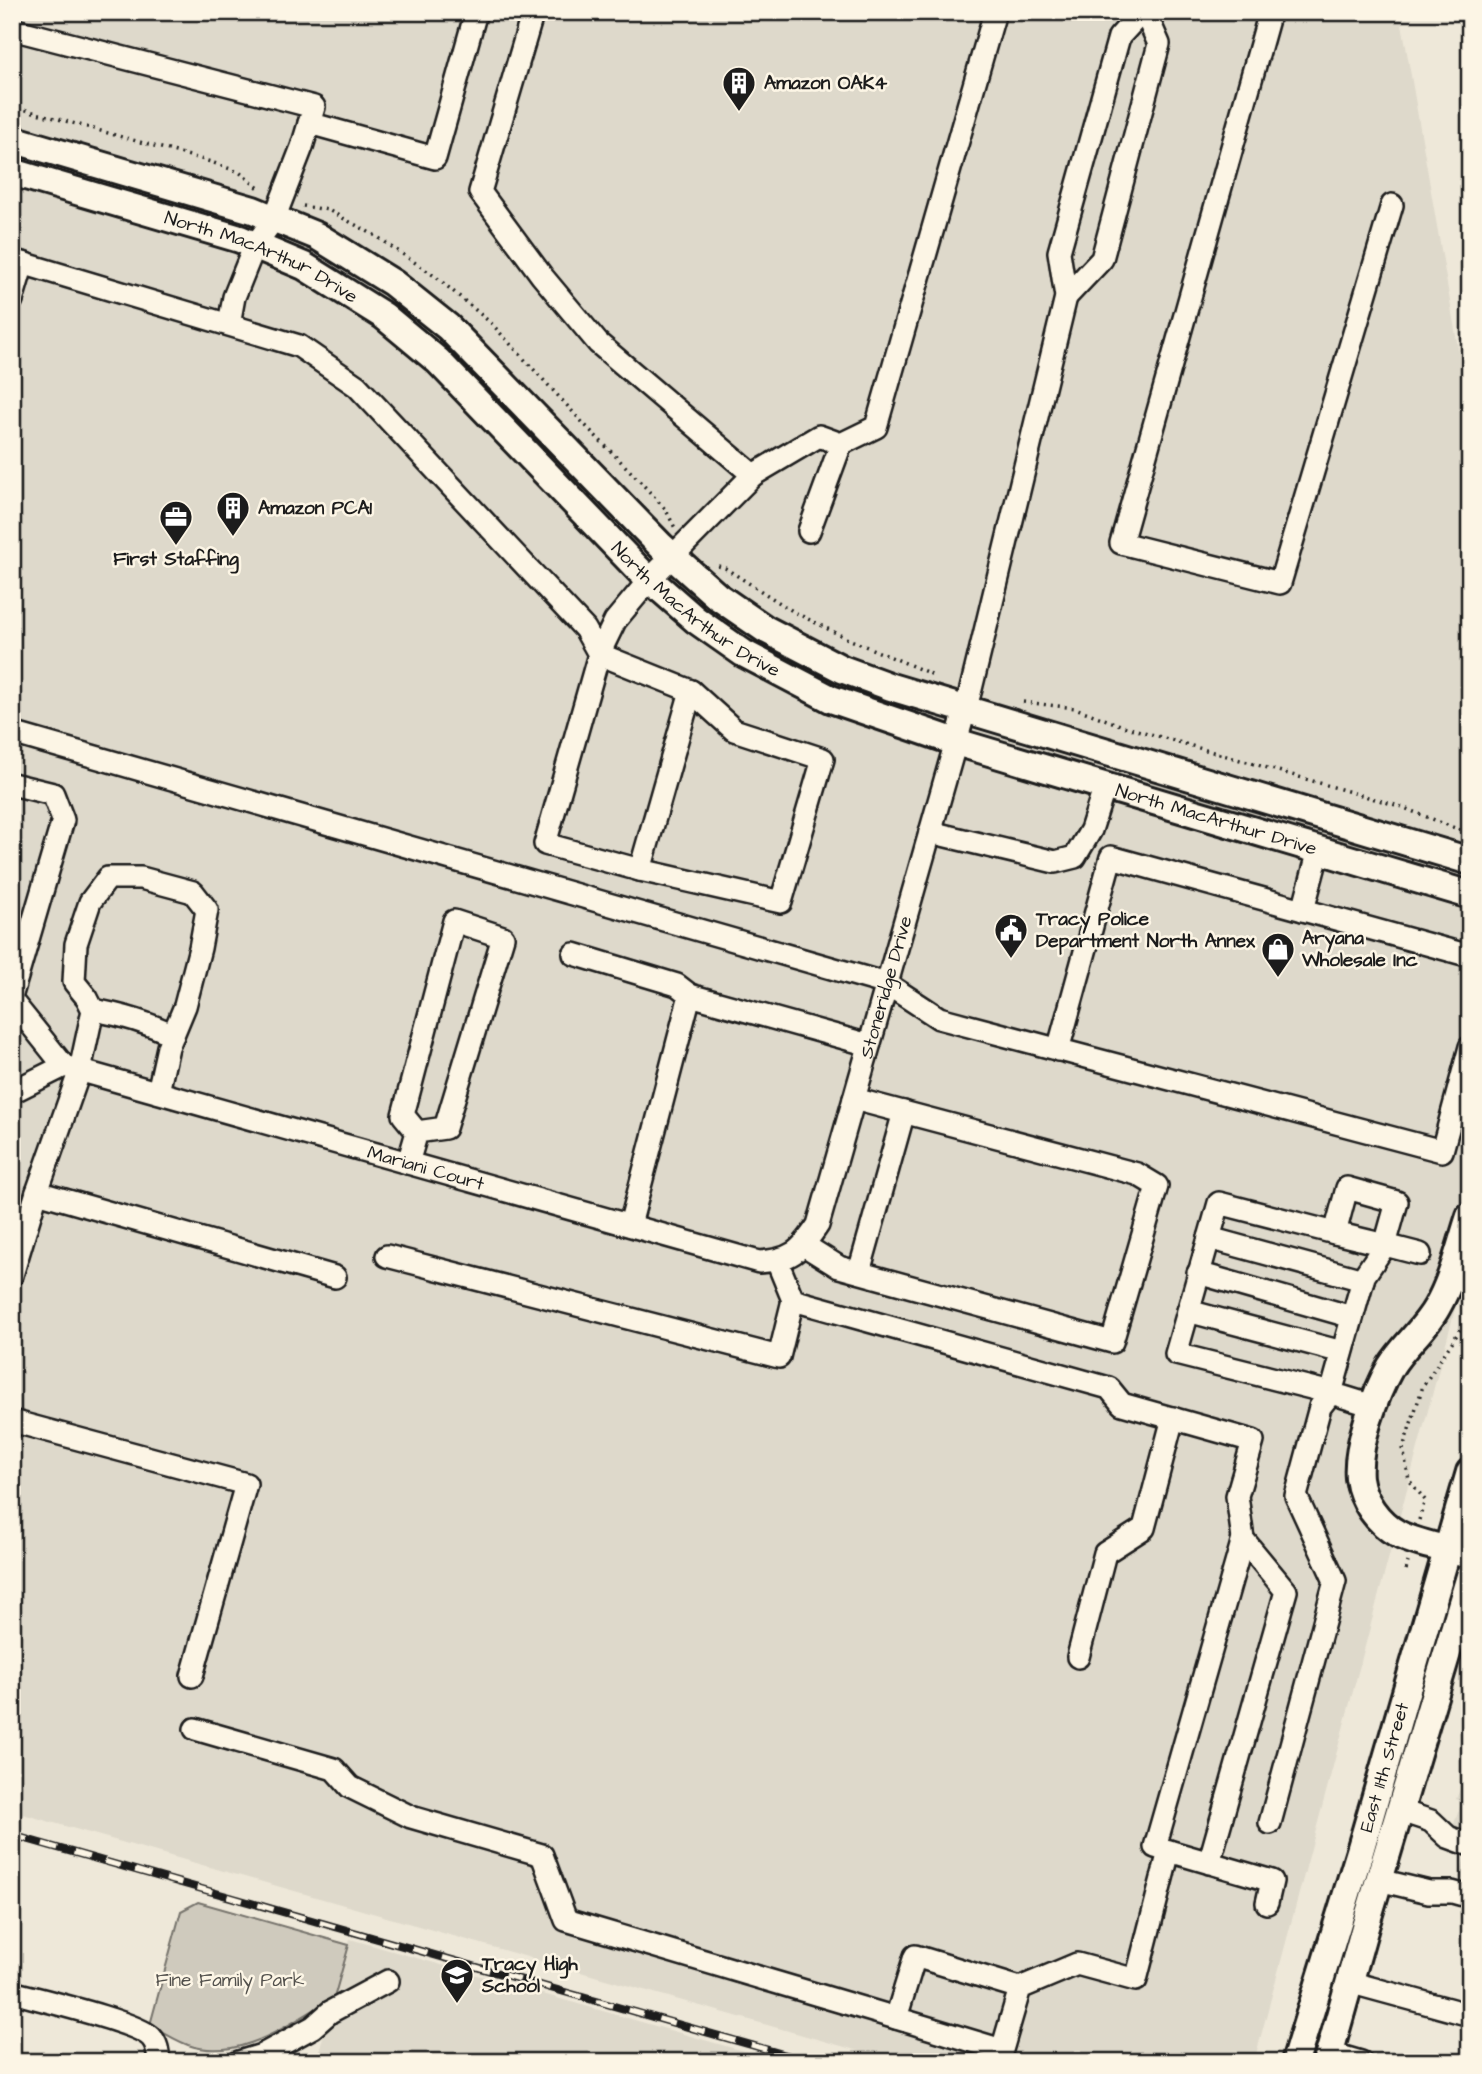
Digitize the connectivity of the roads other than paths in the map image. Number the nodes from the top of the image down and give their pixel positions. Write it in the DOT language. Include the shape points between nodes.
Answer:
graph roads {
  1 [pos="476,12"];
  2 [pos="533,12"];
  3 [pos="995,12"];
  4 [pos="1144,12"];
  5 [pos="1270,12"];
  6 [pos="12,29"];
  7 [pos="309,123"];
  8 [pos="12,139"];
  9 [pos="12,172"];
  10 [pos="1392,205"];
  11 [pos="274,219"];
  12 [pos="255,245"];
  13 [pos="18,261"];
  14 [pos="1066,297"];
  15 [pos="12,300"];
  16 [pos="229,324"];
  17 [pos="841,444"];
  18 [pos="753,475"];
  19 [pos="809,531"];
  20 [pos="672,555"];
  21 [pos="650,579"];
  22 [pos="599,654"];
  23 [pos="691,691"];
  24 [pos="965,709"];
  25 [pos="12,733"];
  26 [pos="956,742"];
  27 [pos="12,784"];
  28 [pos="1105,786"];
  29 [pos="930,832"];
  30 [pos="1319,850"];
  31 [pos="1470,861"];
  32 [pos="640,870"];
  33 [pos="1470,895"];
  34 [pos="1303,910"];
  35 [pos="574,954"];
  36 [pos="1470,956"];
  37 [pos="887,984"];
  38 [pos="12,994"];
  39 [pos="690,995"];
  40 [pos="12,1001"];
  41 [pos="93,1010"];
  42 [pos="173,1035"];
  43 [pos="869,1045"];
  44 [pos="1470,1047"];
  45 [pos="1058,1050"];
  46 [pos="72,1068"];
  47 [pos="12,1092"];
  48 [pos="158,1092"];
  49 [pos="854,1099"];
  50 [pos="904,1112"];
  51 [pos="417,1132"];
  52 [pos="408,1163"];
  53 [pos="37,1192"];
  54 [pos="1470,1216"];
  55 [pos="629,1225"];
  56 [pos="1335,1233"];
  57 [pos="1209,1238"];
  58 [pos="1385,1245"];
  59 [pos="790,1254"];
  60 [pos="1420,1254"];
  61 [pos="387,1256"];
  62 [pos="859,1272"];
  63 [pos="1198,1273"];
  64 [pos="12,1275"];
  65 [pos="335,1277"];
  66 [pos="1363,1280"];
  67 [pos="793,1300"];
  68 [pos="1188,1311"];
  69 [pos="1352,1317"];
  70 [pos="1342,1352"];
  71 [pos="1331,1393"];
  72 [pos="1373,1406"];
  73 [pos="1173,1418"];
  74 [pos="12,1421"];
  75 [pos="1470,1472"];
  76 [pos="1243,1539"];
  77 [pos="1458,1552"];
  78 [pos="1470,1576"];
  79 [pos="1078,1657"];
  80 [pos="192,1675"];
  81 [pos="195,1729"];
  82 [pos="1401,1811"];
  83 [pos="1270,1823"];
  84 [pos="1470,1845"];
  85 [pos="1169,1851"];
  86 [pos="1209,1863"];
  87 [pos="1379,1880"];
  88 [pos="1470,1897"];
  89 [pos="1267,1903"];
  90 [pos="388,1981"];
  91 [pos="1349,1982"];
  92 [pos="1020,1988"];
  93 [pos="12,1992"];
  94 [pos="1470,2015"];
  95 [pos="896,2018"];
  96 [pos="1329,2057"];
  97 [pos="159,2062"];
  98 [pos="239,2062"];
  99 [pos="1295,2062"];
  100 [pos="1361,2062"];
  1 -- 7 [label="street" via="435,158"];
  2 -- 18 [label="street" via="480,192 598,342"];
  3 -- 17 [label="street" via="876,427"];
  4 -- 14 [label="street" via="1119,37 1059,252"];
  4 -- 14 [label="street" via="1159,44 1102,259"];
  5 -- 10 [label="street" via="1121,543 1280,583"];
  6 -- 7 [label="street" via="314,107"];
  7 -- 11 [label="street"];
  8 -- 11 [label="main road, North MacArthur Drive"];
  9 -- 12 [label="main road, North MacArthur Drive"];
  11 -- 12 [label="street"];
  11 -- 20 [label="main road, North MacArthur Drive" via="317,236 393,283 448,327"];
  12 -- 16 [label="street" via="234,297"];
  12 -- 21 [label="main road, North MacArthur Drive" via="304,266 384,316 427,352"];
  13 -- 15 [label="street"];
  13 -- 16 [label="street"];
  14 -- 24 [label="street, Stoneridge Drive"];
  16 -- 22 [label="street" via="299,345 357,386 584,629"];
  17 -- 18 [label="street" via="819,436"];
  17 -- 19 [label="street"];
  18 -- 20 [label="street"];
  20 -- 21 [label="street"];
  20 -- 24 [label="main road, North MacArthur Drive" via="717,596 765,629 842,669"];
  21 -- 22 [label="street" via="615,621"];
  21 -- 26 [label="main road, North MacArthur Drive" via="743,653 831,699"];
  22 -- 23 [label="street"];
  22 -- 32 [label="street" via="545,844"];
  23 -- 32 [label="street"];
  23 -- 32 [label="street" via="734,730 823,760 781,902"];
  24 -- 26 [label="street, Stoneridge Drive"];
  24 -- 31 [label="main road, North MacArthur Drive"];
  25 -- 37 [label="street"];
  26 -- 28 [label="main road, North MacArthur Drive"];
  26 -- 29 [label="street, Stoneridge Drive"];
  27 -- 38 [label="street" via="53,794 63,820"];
  28 -- 29 [label="street" via="1091,830 1075,857 1055,862"];
  28 -- 30 [label="main road, North MacArthur Drive"];
  29 -- 37 [label="street, Stoneridge Drive"];
  30 -- 33 [label="main road, North MacArthur Drive"];
  30 -- 34 [label="street"];
  34 -- 36 [label="street"];
  34 -- 45 [label="street" via="1111,857"];
  35 -- 39 [label="street" via="677,985"];
  37 -- 43 [label="street, Stoneridge Drive"];
  37 -- 45 [label="street" via="939,1018"];
  39 -- 43 [label="street"];
  39 -- 55 [label="street"];
  40 -- 46 [label="street"];
  41 -- 42 [label="street" via="150,1024"];
  41 -- 42 [label="street" via="74,982 76,944 90,902 108,878 141,878 192,892 207,910 186,1006"];
  41 -- 46 [label="street"];
  42 -- 48 [label="street"];
  43 -- 49 [label="street, Stoneridge Drive"];
  44 -- 45 [label="street" via="1442,1151"];
  46 -- 47 [label="street"];
  46 -- 48 [label="street, Mariani Court"];
  46 -- 53 [label="street"];
  48 -- 52 [label="street, Mariani Court"];
  49 -- 50 [label="street"];
  49 -- 59 [label="street, Stoneridge Drive" via="818,1225"];
  50 -- 62 [label="street"];
  50 -- 62 [label="street" via="1137,1174 1157,1186 1112,1342"];
  51 -- 51 [label="street" via="403,1115 454,921 503,937 445,1128"];
  51 -- 52 [label="street"];
  52 -- 55 [label="street, Mariani Court"];
  53 -- 64 [label="street"];
  53 -- 65 [label="street"];
  54 -- 72 [label="main road" via="1436,1310 1392,1365"];
  55 -- 59 [label="street, Mariani Court" via="759,1262"];
  56 -- 57 [label="street" via="1219,1202"];
  56 -- 58 [label="street"];
  56 -- 58 [label="street" via="1347,1188 1397,1202"];
  57 -- 63 [label="street"];
  57 -- 66 [label="street"];
  58 -- 60 [label="street"];
  58 -- 66 [label="street"];
  59 -- 62 [label="street"];
  59 -- 67 [label="street"];
  61 -- 67 [label="street" via="779,1357"];
  63 -- 68 [label="street"];
  63 -- 69 [label="street"];
  66 -- 69 [label="street"];
  67 -- 73 [label="street" via="1108,1388 1122,1404"];
  68 -- 70 [label="street"];
  68 -- 71 [label="street" via="1176,1354"];
  69 -- 70 [label="street"];
  70 -- 71 [label="street"];
  71 -- 72 [label="street"];
  71 -- 83 [label="street" via="1320,1406 1296,1496 1335,1581"];
  72 -- 77 [label="main road" via="1361,1454 1359,1478 1364,1496 1377,1517 1397,1534"];
  73 -- 76 [label="street" via="1253,1441 1237,1496"];
  73 -- 79 [label="street" via="1144,1528 1105,1553"];
  74 -- 80 [label="street" via="246,1484"];
  75 -- 77 [label="main road, East 11th Street"];
  76 -- 85 [label="street" via="1155,1847"];
  76 -- 86 [label="street" via="1286,1591"];
  77 -- 99 [label="main road, East 11th Street"];
  78 -- 82 [label="main road, East 11th Street"];
  81 -- 95 [label="street" via="334,1769 350,1787 411,1817 542,1855 566,1920"];
  82 -- 84 [label="street" via="1431,1821 1448,1837"];
  82 -- 87 [label="main road, East 11th Street"];
  85 -- 86 [label="street"];
  85 -- 92 [label="street" via="1136,1980 1077,1964"];
  86 -- 89 [label="street" via="1272,1881"];
  87 -- 88 [label="street"];
  87 -- 91 [label="main road, East 11th Street"];
  90 -- 98 [label="street" via="262,2055"];
  91 -- 94 [label="street"];
  91 -- 96 [label="main road, East 11th Street"];
  92 -- 95 [label="street" via="915,1956"];
  92 -- 95 [label="street" via="1002,2050"];
  93 -- 97 [label="street" via="128,2024 151,2036 159,2049"];
  96 -- 100 [label="street"];
}
